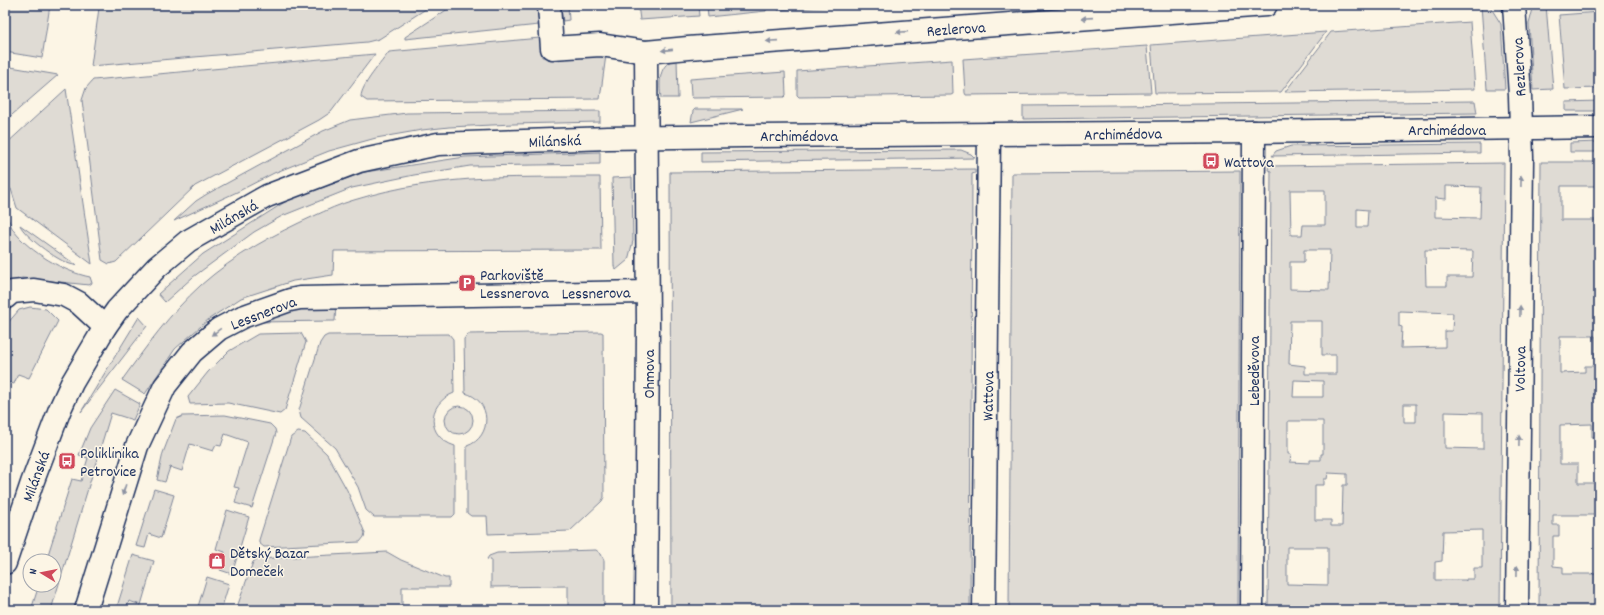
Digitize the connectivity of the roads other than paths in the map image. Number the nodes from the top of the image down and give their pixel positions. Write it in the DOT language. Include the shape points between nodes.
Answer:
graph roads {
  1 [pos="1266,5"];
  2 [pos="1514,5"];
  3 [pos="549,6"];
  4 [pos="1215,7"];
  5 [pos="646,52"];
  6 [pos="1599,127"];
  7 [pos="1521,128"];
  8 [pos="1254,132"];
  9 [pos="989,134"];
  10 [pos="647,138"];
  11 [pos="647,292"];
  12 [pos="5,298"];
  13 [pos="105,327"];
  14 [pos="5,563"];
  15 [pos="86,610"];
  16 [pos="646,610"];
  17 [pos="984,610"];
  18 [pos="1252,610"];
  19 [pos="1517,610"];
  1 -- 4 [label="street, Rezlerova"];
  2 -- 7 [label="street, Rezlerova"];
  3 -- 5 [label="street, Rezlerova" via="552,48 600,44"];
  4 -- 5 [label="street, Rezlerova, one-way"];
  5 -- 10 [label="street"];
  6 -- 7 [label="street, Archimédova"];
  7 -- 8 [label="street, Archimédova"];
  19 -- 7 [label="street, Voltova, one-way"];
  8 -- 9 [label="street, Archimédova"];
  8 -- 18 [label="street, Lebeděvova"];
  9 -- 10 [label="street, Archimédova"];
  9 -- 17 [label="street, Wattova"];
  10 -- 11 [label="street, Ohmova"];
  10 -- 13 [label="street, Milánská" via="438,144 359,161 267,196 188,241 157,267 117,310"];
  11 -- 15 [label="street, Lessnerova, one-way" via="300,298 219,329 197,348 165,386 138,446"];
  11 -- 16 [label="street, Ohmova"];
  12 -- 13 [label="street" via="12,292 34,290 64,295 78,303"];
  13 -- 14 [label="street, Milánská" via="60,409"];
}
